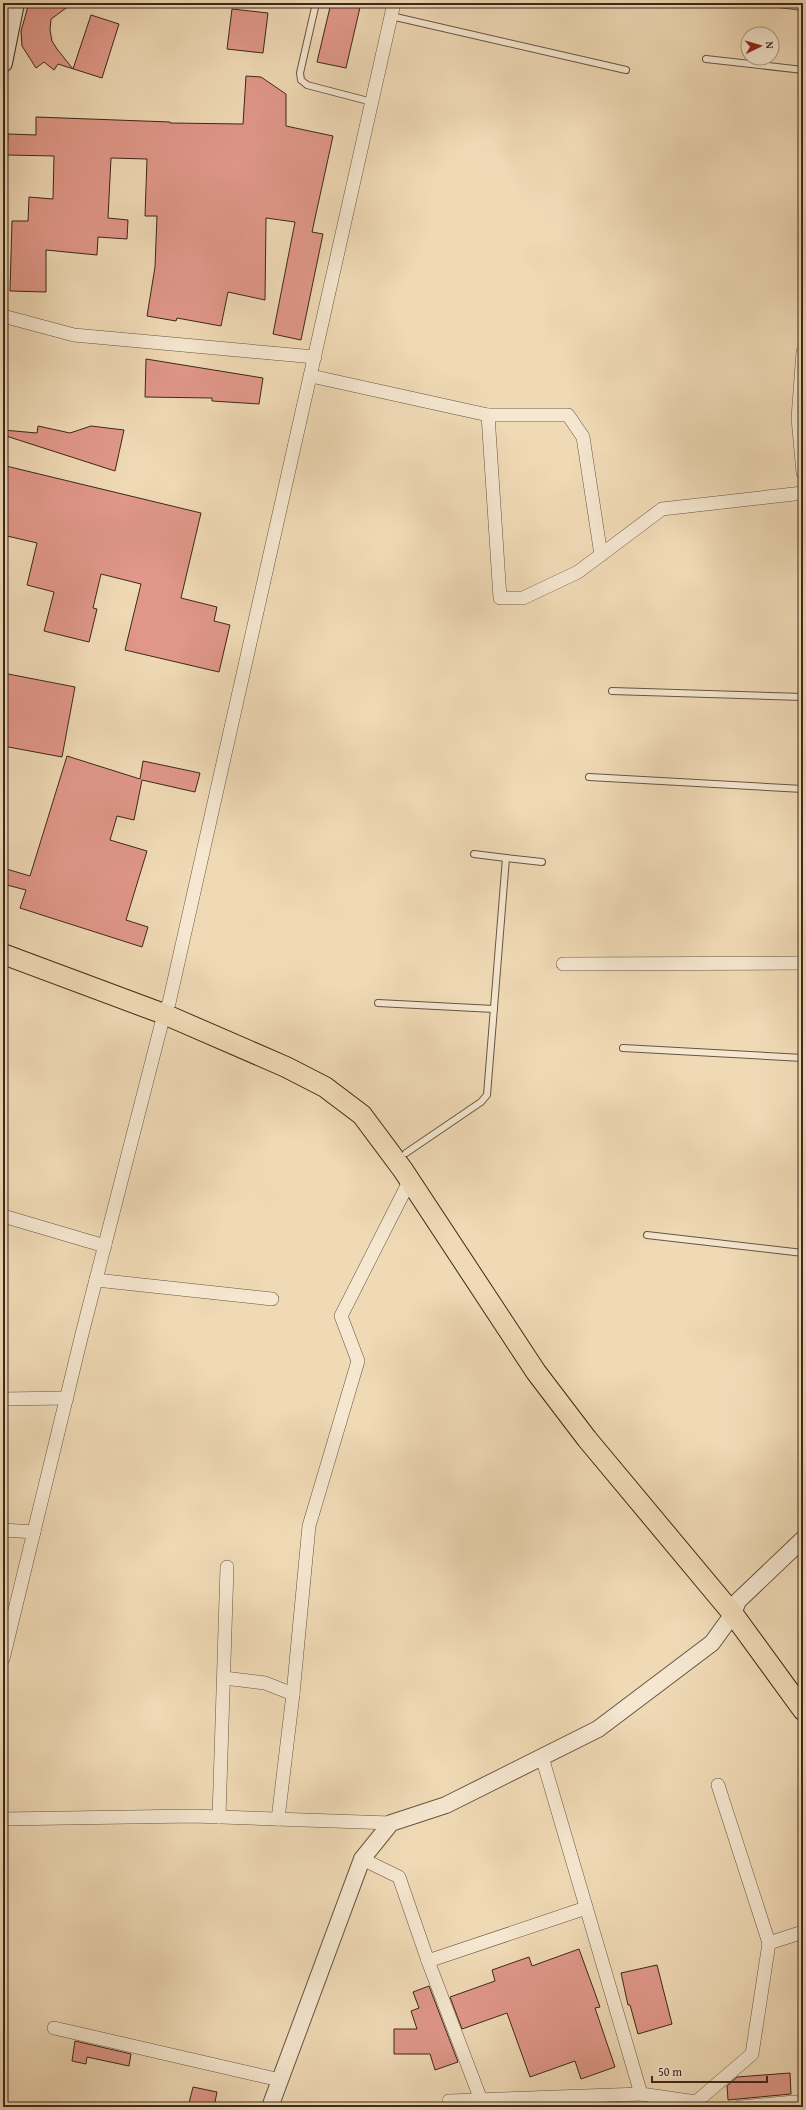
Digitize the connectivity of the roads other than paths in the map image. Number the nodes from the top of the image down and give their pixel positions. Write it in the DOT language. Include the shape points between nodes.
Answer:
graph roads {
  1 [pos="15,3"];
  2 [pos="316,3"];
  3 [pos="394,3"];
  4 [pos="771,3"];
  5 [pos="803,7"];
  6 [pos="391,16"];
  7 [pos="706,59"];
  8 [pos="3,63"];
  9 [pos="626,70"];
  10 [pos="803,70"];
  11 [pos="372,102"];
  12 [pos="3,316"];
  13 [pos="803,352"];
  14 [pos="315,357"];
  15 [pos="311,376"];
  16 [pos="488,415"];
  17 [pos="803,474"];
  18 [pos="803,493"];
  19 [pos="601,555"];
  20 [pos="612,691"];
  21 [pos="803,697"];
  22 [pos="589,777"];
  23 [pos="803,789"];
  24 [pos="474,854"];
  25 [pos="506,858"];
  26 [pos="542,862"];
  27 [pos="3,940"];
  28 [pos="3,954"];
  29 [pos="803,963"];
  30 [pos="563,964"];
  31 [pos="378,1003"];
  32 [pos="166,1009"];
  33 [pos="494,1009"];
  34 [pos="623,1048"];
  35 [pos="803,1058"];
  36 [pos="406,1154"];
  37 [pos="410,1180"];
  38 [pos="3,1216"];
  39 [pos="647,1235"];
  40 [pos="105,1246"];
  41 [pos="803,1253"];
  42 [pos="96,1280"];
  43 [pos="272,1299"];
  44 [pos="67,1398"];
  45 [pos="3,1399"];
  46 [pos="3,1530"];
  47 [pos="34,1532"];
  48 [pos="803,1539"];
  49 [pos="227,1567"];
  50 [pos="735,1608"];
  51 [pos="3,1659"];
  52 [pos="224,1678"];
  53 [pos="803,1689"];
  54 [pos="293,1694"];
  55 [pos="803,1710"];
  56 [pos="542,1757"];
  57 [pos="718,1785"];
  58 [pos="219,1817"];
  59 [pos="3,1819"];
  60 [pos="278,1819"];
  61 [pos="391,1823"];
  62 [pos="362,1859"];
  63 [pos="586,1908"];
  64 [pos="803,1932"];
  65 [pos="768,1943"];
  66 [pos="428,1961"];
  67 [pos="54,2028"];
  68 [pos="280,2080"];
  69 [pos="641,2094"];
  70 [pos="450,2101"];
  71 [pos="489,2102"];
  72 [pos="592,2102"];
  73 [pos="696,2105"];
  74 [pos="270,2107"];
  75 [pos="740,2107"];
  76 [pos="800,2107"];
  1 -- 8 [label="main road"];
  2 -- 11 [label="lane" via="300,72 301,80 307,85"];
  3 -- 6 [label="street"];
  4 -- 5 [label="lane"];
  6 -- 9 [label="lane"];
  6 -- 11 [label="street"];
  7 -- 10 [label="lane"];
  11 -- 14 [label="street"];
  12 -- 14 [label="street" via="74,335"];
  13 -- 17 [label="street" via="798,418"];
  14 -- 15 [label="street"];
  15 -- 16 [label="street"];
  15 -- 32 [label="street"];
  16 -- 19 [label="street" via="568,415 583,437"];
  16 -- 19 [label="street" via="500,598 523,598 578,572"];
  18 -- 19 [label="street" via="662,510"];
  20 -- 21 [label="lane"];
  22 -- 23 [label="lane"];
  24 -- 25 [label="lane"];
  25 -- 26 [label="lane"];
  25 -- 33 [label="lane"];
  27 -- 32 [label="main road"];
  28 -- 32 [label="main road"];
  29 -- 30 [label="street"];
  31 -- 33 [label="lane"];
  32 -- 36 [label="main road" via="291,1056 331,1076 371,1106"];
  32 -- 37 [label="main road" via="325,1087 362,1115"];
  32 -- 40 [label="street"];
  33 -- 36 [label="lane" via="487,1094 481,1102"];
  34 -- 35 [label="lane"];
  36 -- 50 [label="main road" via="546,1365"];
  37 -- 50 [label="main road" via="536,1372 587,1439"];
  37 -- 54 [label="street" via="341,1316 358,1361 309,1526"];
  38 -- 40 [label="street"];
  39 -- 41 [label="lane"];
  40 -- 42 [label="street"];
  42 -- 43 [label="street"];
  42 -- 44 [label="street"];
  44 -- 45 [label="street"];
  44 -- 47 [label="street"];
  46 -- 47 [label="street"];
  47 -- 51 [label="street"];
  48 -- 50 [label="street"];
  49 -- 52 [label="street"];
  50 -- 53 [label="main road"];
  50 -- 55 [label="main road"];
  50 -- 56 [label="street" via="712,1643 598,1729"];
  52 -- 54 [label="street" via="265,1683"];
  52 -- 58 [label="street"];
  54 -- 60 [label="street"];
  56 -- 61 [label="street" via="446,1805"];
  56 -- 63 [label="street"];
  57 -- 65 [label="street"];
  58 -- 59 [label="street"];
  58 -- 60 [label="street"];
  60 -- 61 [label="street"];
  61 -- 62 [label="street"];
  62 -- 66 [label="street" via="399,1877"];
  62 -- 68 [label="street"];
  63 -- 66 [label="street"];
  63 -- 69 [label="street"];
  64 -- 65 [label="street"];
  65 -- 73 [label="street" via="752,2054"];
  66 -- 71 [label="street"];
  67 -- 68 [label="street"];
  68 -- 74 [label="street"];
  69 -- 72 [label="street"];
  69 -- 73 [label="street"];
  70 -- 71 [label="street"];
  71 -- 72 [label="street"];
  75 -- 76 [label="street" via="794,2102"];
}
